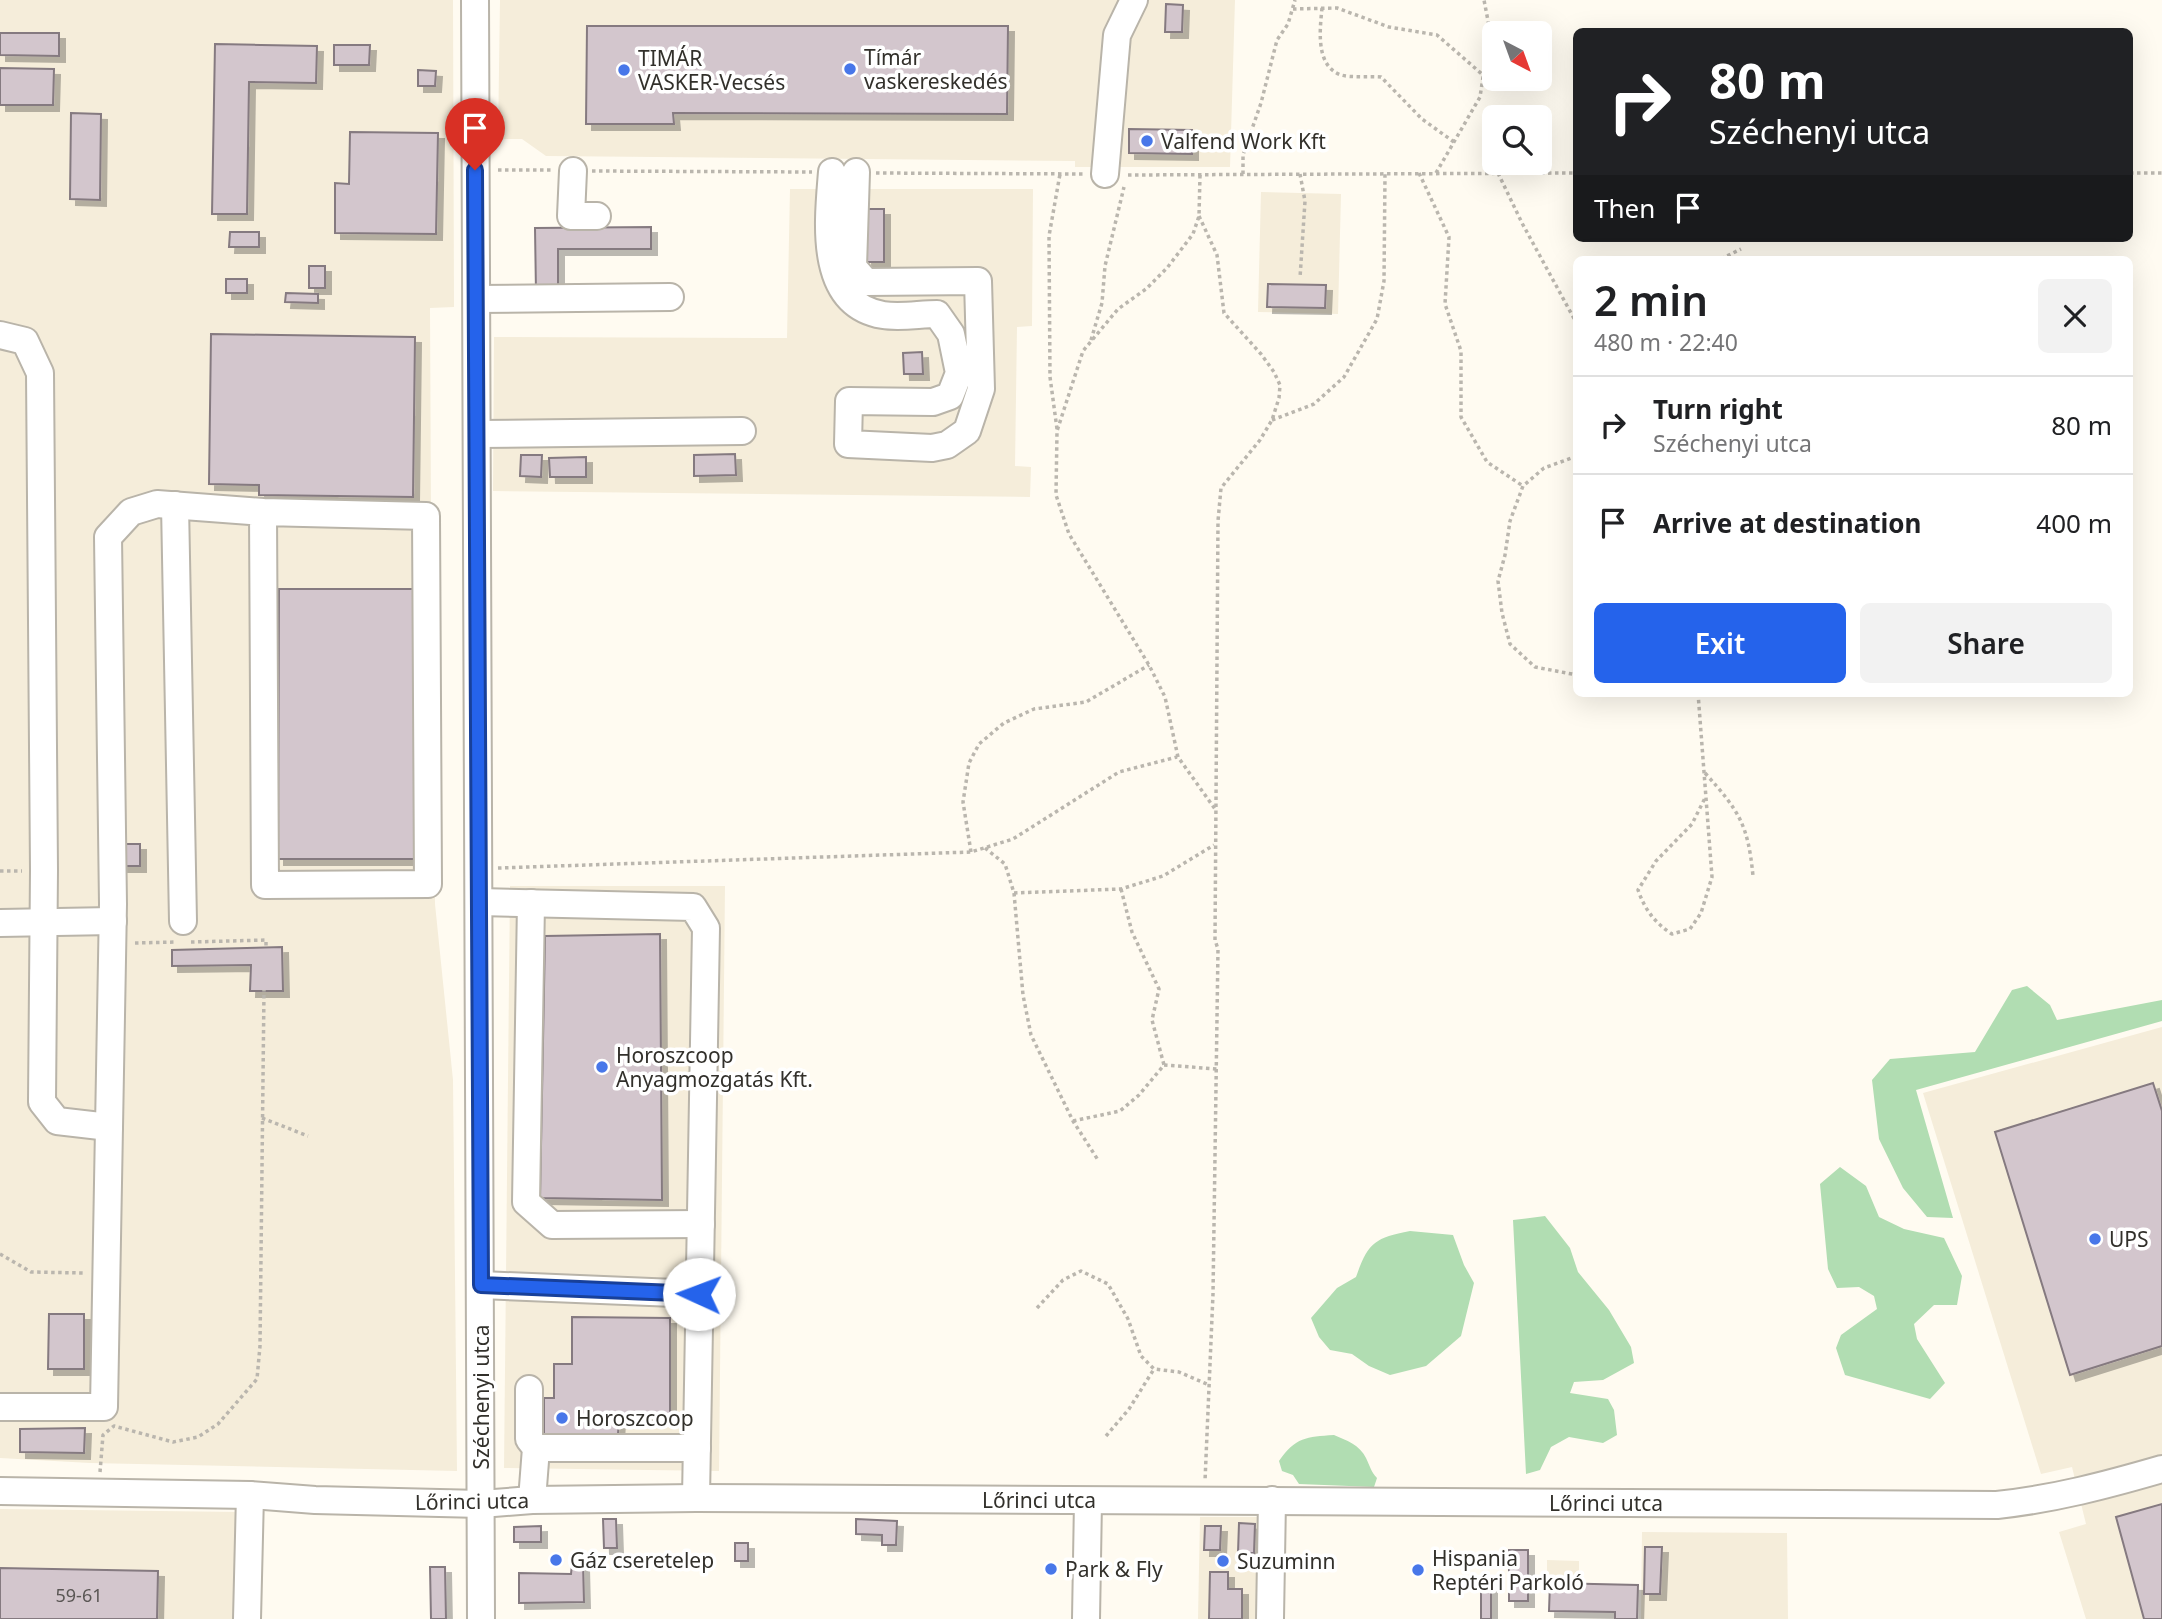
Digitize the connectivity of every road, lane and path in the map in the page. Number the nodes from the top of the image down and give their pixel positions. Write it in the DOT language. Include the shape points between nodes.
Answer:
graph roads {
  1 [pos="475,0"];
  2 [pos="1134,0"];
  3 [pos="1295,0"];
  4 [pos="1484,0"];
  5 [pos="1322,8"];
  6 [pos="1293,9"];
  7 [pos="1488,21"];
  8 [pos="1482,74"];
  9 [pos="1482,82"];
  10 [pos="1454,142"];
  11 [pos="475,170"];
  12 [pos="573,171"];
  13 [pos="844,172"];
  14 [pos="1419,173"];
  15 [pos="1436,173"];
  16 [pos="1482,173"];
  17 [pos="1552,173"];
  18 [pos="1573,173"];
  19 [pos="2133,173"];
  20 [pos="2162,173"];
  21 [pos="1060,174"];
  22 [pos="1105,174"];
  23 [pos="1300,174"];
  24 [pos="1385,174"];
  25 [pos="1200,175"];
  26 [pos="1243,175"];
  27 [pos="1499,175"];
  28 [pos="597,216"];
  29 [pos="1199,216"];
  30 [pos="1741,249"];
  31 [pos="1727,256"];
  32 [pos="1300,278"];
  33 [pos="670,297"];
  34 [pos="477,299"];
  35 [pos="1573,317"];
  36 [pos="0,335"];
  37 [pos="1090,342"];
  38 [pos="1272,420"];
  39 [pos="742,431"];
  40 [pos="1057,431"];
  41 [pos="477,434"];
  42 [pos="1573,457"];
  43 [pos="1522,486"];
  44 [pos="175,505"];
  45 [pos="262,512"];
  46 [pos="1149,665"];
  47 [pos="1573,674"];
  48 [pos="1698,697"];
  49 [pos="1178,757"];
  50 [pos="1704,771"];
  51 [pos="1706,796"];
  52 [pos="1216,810"];
  53 [pos="1215,844"];
  54 [pos="985,848"];
  55 [pos="971,852"];
  56 [pos="479,869"];
  57 [pos="1753,876"];
  58 [pos="1121,890"];
  59 [pos="1014,893"];
  60 [pos="479,902"];
  61 [pos="531,903"];
  62 [pos="113,921"];
  63 [pos="183,921"];
  64 [pos="0,923"];
  65 [pos="44,923"];
  66 [pos="264,990"];
  67 [pos="1164,1065"];
  68 [pos="1217,1069"];
  69 [pos="262,1118"];
  70 [pos="1073,1121"];
  71 [pos="109,1127"];
  72 [pos="308,1136"];
  73 [pos="1098,1160"];
  74 [pos="701,1224"];
  75 [pos="0,1254"];
  76 [pos="106,1273"];
  77 [pos="481,1285"];
  78 [pos="699,1294"];
  79 [pos="1038,1308"];
  80 [pos="1154,1369"];
  81 [pos="1209,1385"];
  82 [pos="529,1389"];
  83 [pos="0,1407"];
  84 [pos="1106,1436"];
  85 [pos="536,1448"];
  86 [pos="696,1448"];
  87 [pos="2162,1469"];
  88 [pos="0,1491"];
  89 [pos="99,1493"];
  90 [pos="250,1495"];
  91 [pos="696,1498"];
  92 [pos="532,1500"];
  93 [pos="1204,1500"];
  94 [pos="1272,1500"];
  95 [pos="1088,1501"];
  96 [pos="481,1504"];
  97 [pos="247,1619"];
  98 [pos="481,1619"];
  99 [pos="1086,1619"];
  100 [pos="1270,1619"];
  1 -- 11 [label="street, Széchenyi utca"];
  2 -- 22 [label="street" via="1117,35"];
  3 -- 6 [label="path"];
  4 -- 7 [label="path"];
  5 -- 6 [label="path"];
  5 -- 8 [label="path" via="1437,35"];
  5 -- 10 [label="path" via="1320,40 1325,62 1340,75 1381,77 1422,119"];
  6 -- 26 [label="path" via="1277,40 1243,155"];
  9 -- 10 [label="path" via="1480,97"];
  10 -- 15 [label="path"];
  11 -- 12 [label="path"];
  11 -- 34 [label="street, Széchenyi utca"];
  12 -- 13 [label="path"];
  12 -- 28 [label="street" via="571,216"];
  13 -- 13 [label="street" via="830,202 831,260 840,288 851,302 883,315 937,314 951,334 959,373 950,396 933,402 849,401 848,444 947,445 967,431 981,389 978,281 866,282 853,267"];
  13 -- 21 [label="path"];
  14 -- 15 [label="path"];
  14 -- 24 [label="path"];
  14 -- 43 [label="path" via="1449,237 1445,304 1461,351 1461,417 1487,462"];
  15 -- 16 [label="path"];
  17 -- 18 [label="path"];
  19 -- 20 [label="path"];
  21 -- 22 [label="path"];
  21 -- 40 [label="path" via="1049,236 1050,377"];
  23 -- 24 [label="path"];
  23 -- 26 [label="path"];
  23 -- 32 [label="path" via="1305,201"];
  24 -- 38 [label="path" via="1384,281 1377,318 1344,377 1314,404"];
  25 -- 26 [label="path"];
  25 -- 29 [label="path"];
  25 -- 37 [label="path" via="1127,174"];
  27 -- 35 [label="path"];
  29 -- 37 [label="path" via="1193,234 1167,268 1118,309"];
  29 -- 38 [label="path" via="1217,255 1224,313 1261,354 1280,385"];
  30 -- 31 [label="path"];
  33 -- 34 [label="street"];
  34 -- 41 [label="street, Széchenyi utca"];
  36 -- 65 [label="street" via="25,341 40,373"];
  37 -- 40 [label="path"];
  38 -- 52 [label="path" via="1221,488"];
  39 -- 41 [label="street"];
  40 -- 46 [label="path" via="1056,495 1069,534"];
  41 -- 56 [label="street, Széchenyi utca"];
  42 -- 43 [label="path" via="1544,468"];
  43 -- 47 [label="path" via="1498,581 1510,644 1535,667"];
  44 -- 45 [label="street"];
  44 -- 62 [label="street" via="157,504 131,512 108,537"];
  44 -- 63 [label="street"];
  45 -- 45 [label="street" via="265,885 428,884 426,516"];
  46 -- 49 [label="path" via="1165,697"];
  46 -- 55 [label="path" via="1086,702 1034,709 1004,723 979,744 969,763 963,802"];
  48 -- 50 [label="path"];
  49 -- 52 [label="path"];
  49 -- 54 [label="path" via="1119,772 1013,839"];
  50 -- 51 [label="path"];
  50 -- 57 [label="path" via="1743,821"];
  51 -- 51 [label="path" via="1712,877 1701,913 1690,929 1672,934 1657,925 1638,890 1656,861 1692,824"];
  52 -- 53 [label="path"];
  53 -- 58 [label="path" via="1163,876"];
  53 -- 68 [label="path"];
  54 -- 55 [label="path"];
  54 -- 59 [label="path" via="1005,864"];
  55 -- 56 [label="path"];
  56 -- 60 [label="street, Széchenyi utca"];
  58 -- 59 [label="path"];
  58 -- 67 [label="path" via="1132,932 1159,989 1152,1020"];
  59 -- 70 [label="path" via="1031,1035"];
  60 -- 61 [label="street"];
  60 -- 77 [label="street, Széchenyi utca"];
  61 -- 74 [label="street" via="526,1202 552,1225"];
  61 -- 74 [label="street" via="693,907 706,928"];
  62 -- 65 [label="street"];
  62 -- 71 [label="street"];
  64 -- 65 [label="street"];
  65 -- 71 [label="street" via="42,1102 57,1121"];
  66 -- 69 [label="path"];
  67 -- 68 [label="path"];
  67 -- 70 [label="path" via="1120,1111"];
  68 -- 81 [label="path"];
  69 -- 72 [label="path"];
  69 -- 89 [label="path" via="257,1379 218,1424 198,1437 173,1442 114,1426 103,1435"];
  70 -- 73 [label="path"];
  71 -- 76 [label="street"];
  74 -- 78 [label="street"];
  75 -- 76 [label="path" via="31,1272"];
  76 -- 83 [label="street" via="104,1407"];
  77 -- 78 [label="street"];
  77 -- 96 [label="street, Széchenyi utca"];
  78 -- 86 [label="street"];
  79 -- 80 [label="path" via="1063,1280 1081,1271 1108,1284 1128,1319 1141,1356"];
  80 -- 81 [label="path" via="1179,1372"];
  80 -- 84 [label="path"];
  81 -- 93 [label="path"];
  82 -- 85 [label="street" via="529,1439"];
  85 -- 86 [label="street"];
  85 -- 92 [label="street"];
  86 -- 91 [label="street"];
  87 -- 94 [label="street, Lőrinci utca" via="2078,1493 1997,1505"];
  88 -- 89 [label="street, Lőrinci utca"];
  89 -- 90 [label="street, Lőrinci utca"];
  90 -- 96 [label="street, Lőrinci utca"];
  90 -- 97 [label="street"];
  91 -- 92 [label="street, Lőrinci utca"];
  91 -- 95 [label="street, Lőrinci utca"];
  92 -- 96 [label="street, Lőrinci utca"];
  93 -- 94 [label="street, Lőrinci utca"];
  93 -- 95 [label="street, Lőrinci utca"];
  94 -- 100 [label="street"];
  95 -- 99 [label="street"];
  96 -- 98 [label="street, Széchenyi utca"];
}
